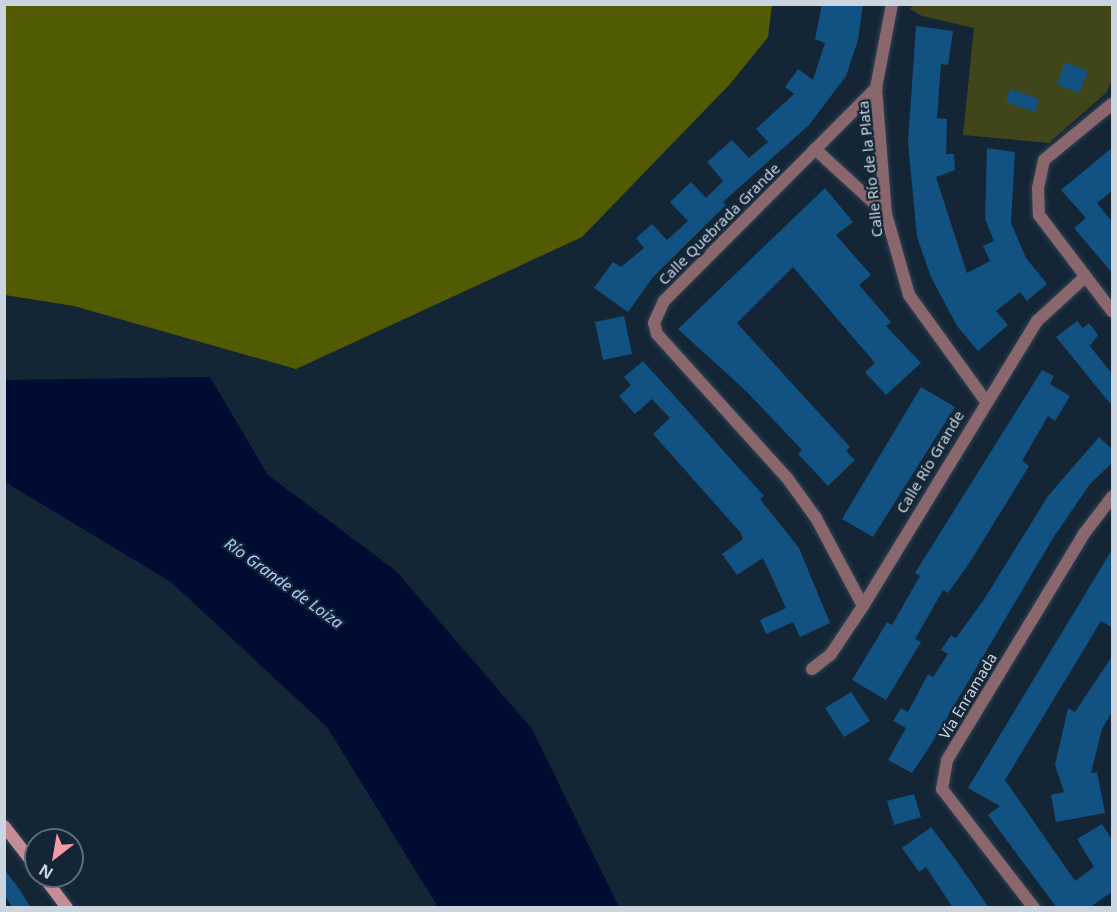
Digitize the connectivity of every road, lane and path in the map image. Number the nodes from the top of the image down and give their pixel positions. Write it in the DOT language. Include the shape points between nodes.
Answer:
graph roads {
  1 [pos="892,4"];
  2 [pos="876,88"];
  3 [pos="1113,104"];
  4 [pos="815,149"];
  5 [pos="886,214"];
  6 [pos="1085,277"];
  7 [pos="1113,311"];
  8 [pos="985,400"];
  9 [pos="1113,497"];
  10 [pos="863,606"];
  11 [pos="812,669"];
  12 [pos="4,826"];
  13 [pos="24,852"];
  14 [pos="52,888"];
  15 [pos="67,908"];
  16 [pos="1034,908"];
  1 -- 2 [label="street"];
  2 -- 4 [label="street, Calle Quebrada Grande"];
  2 -- 5 [label="street, Calle Río de la Plata"];
  3 -- 6 [label="street" via="1044,160 1038,188 1039,215"];
  4 -- 5 [label="street"];
  4 -- 10 [label="street, Calle Quebrada Grande" via="664,301 654,323 657,334 804,502"];
  5 -- 8 [label="street, Calle Río de la Plata" via="909,295"];
  6 -- 7 [label="street"];
  6 -- 8 [label="street, Calle Río Grande" via="1037,321"];
  8 -- 10 [label="street, Calle Río Grande"];
  9 -- 16 [label="street, Vía Enramada" via="1083,536 947,760 942,789"];
  10 -- 11 [label="street, Calle Río Grande" via="831,654"];
  12 -- 13 [label="street"];
  14 -- 15 [label="street"];
}
